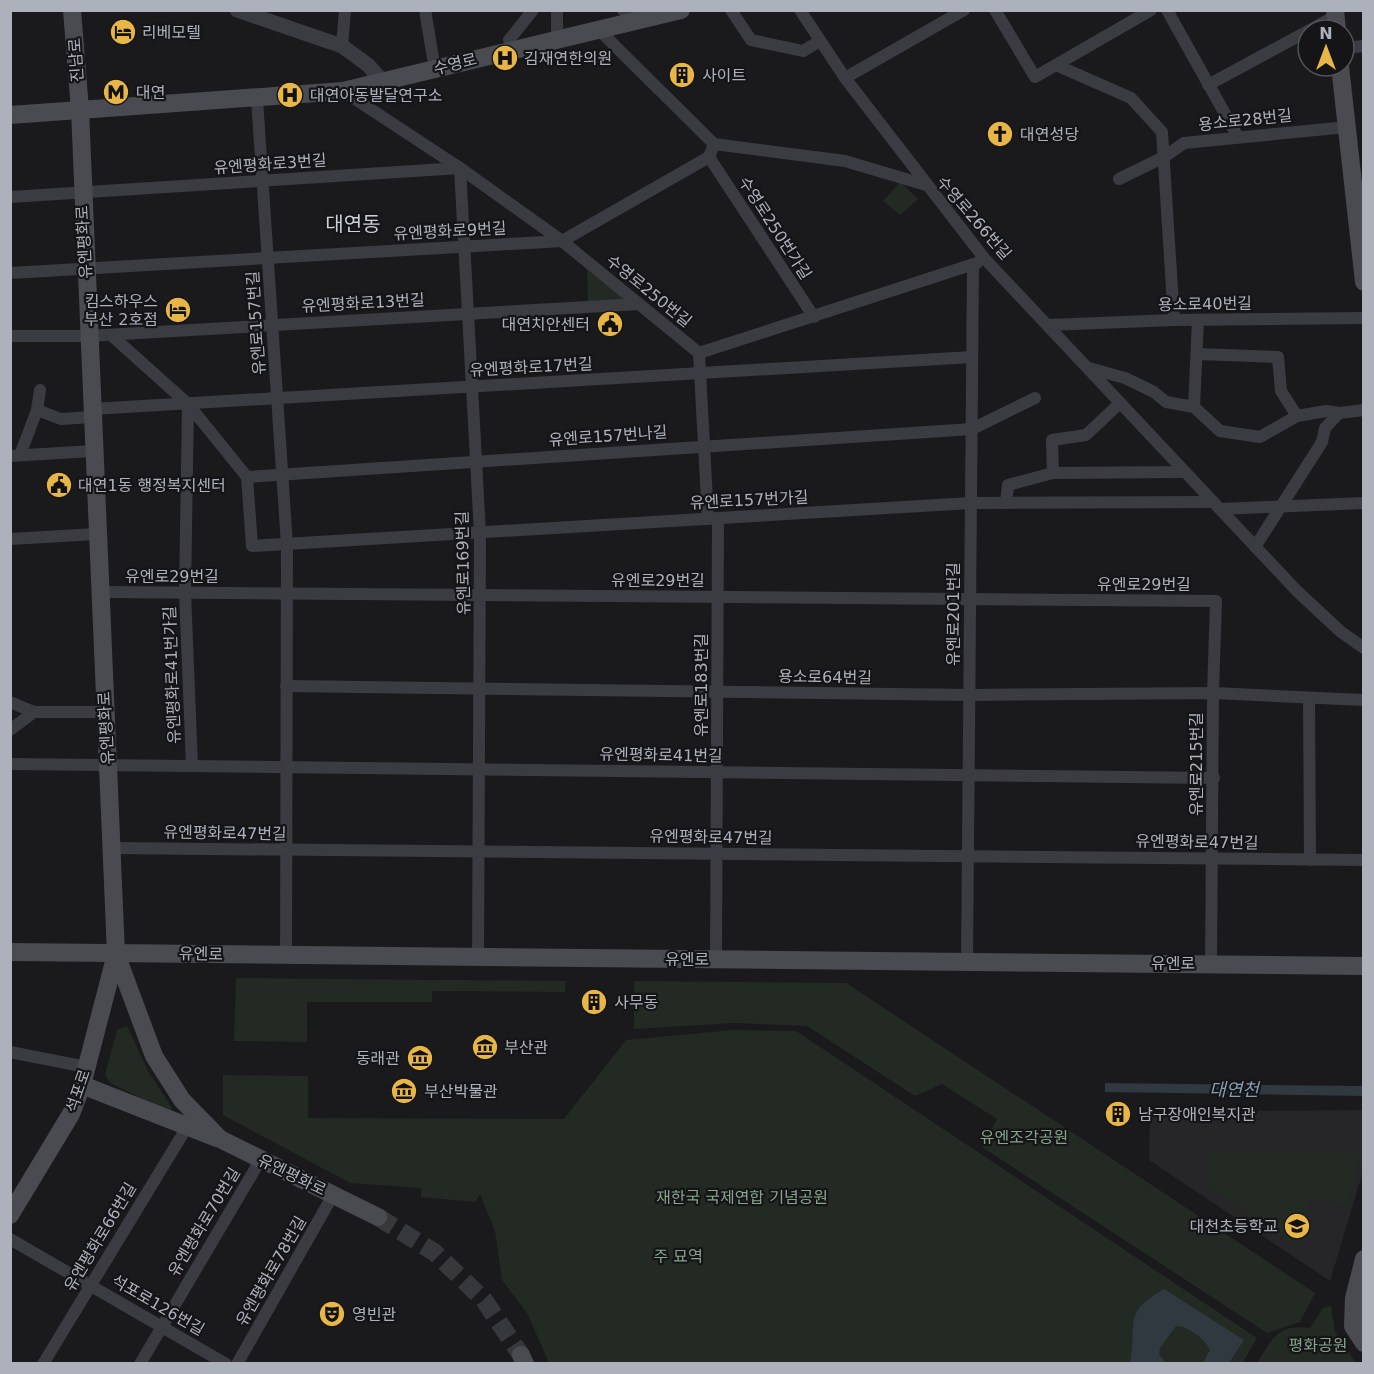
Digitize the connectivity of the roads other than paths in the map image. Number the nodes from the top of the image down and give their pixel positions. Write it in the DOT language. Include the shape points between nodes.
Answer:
graph roads {
  1 [pos="72,10"];
  2 [pos="237,10"];
  3 [pos="345,10"];
  4 [pos="425,10"];
  5 [pos="533,10"];
  6 [pos="557,10"];
  7 [pos="681,10"];
  8 [pos="731,10"];
  9 [pos="800,10"];
  10 [pos="995,10"];
  11 [pos="1151,10"];
  12 [pos="1167,10"];
  13 [pos="631,11"];
  14 [pos="957,12"];
  15 [pos="600,31"];
  16 [pos="557,34"];
  17 [pos="1296,38"];
  18 [pos="509,40"];
  19 [pos="820,41"];
  20 [pos="342,46"];
  21 [pos="433,58"];
  22 [pos="1056,65"];
  23 [pos="379,77"];
  24 [pos="845,78"];
  25 [pos="1342,78"];
  26 [pos="1208,85"];
  27 [pos="343,91"];
  28 [pos="257,99"];
  29 [pos="10,103"];
  30 [pos="79,104"];
  31 [pos="10,115"];
  32 [pos="1347,127"];
  33 [pos="1238,137"];
  34 [pos="714,144"];
  35 [pos="709,157"];
  36 [pos="1164,157"];
  37 [pos="460,168"];
  38 [pos="1119,179"];
  39 [pos="263,181"];
  40 [pos="926,185"];
  41 [pos="82,192"];
  42 [pos="10,197"];
  43 [pos="562,241"];
  44 [pos="465,247"];
  45 [pos="268,258"];
  46 [pos="984,258"];
  47 [pos="973,267"];
  48 [pos="85,268"];
  49 [pos="10,273"];
  50 [pos="1364,282"];
  51 [pos="639,304"];
  52 [pos="468,314"];
  53 [pos="814,317"];
  54 [pos="1364,318"];
  55 [pos="1174,320"];
  56 [pos="1198,320"];
  57 [pos="273,325"];
  58 [pos="1048,326"];
  59 [pos="111,335"];
  60 [pos="10,336"];
  61 [pos="88,336"];
  62 [pos="699,352"];
  63 [pos="1198,354"];
  64 [pos="972,357"];
  65 [pos="1088,368"];
  66 [pos="700,373"];
  67 [pos="472,387"];
  68 [pos="40,390"];
  69 [pos="277,398"];
  70 [pos="1035,398"];
  71 [pos="1120,403"];
  72 [pos="188,404"];
  73 [pos="1194,407"];
  74 [pos="37,410"];
  75 [pos="1364,410"];
  76 [pos="92,413"];
  77 [pos="1339,414"];
  78 [pos="1296,416"];
  79 [pos="972,429"];
  80 [pos="704,446"];
  81 [pos="93,452"];
  82 [pos="15,456"];
  83 [pos="477,462"];
  84 [pos="1185,472"];
  85 [pos="1053,473"];
  86 [pos="282,474"];
  87 [pos="247,477"];
  88 [pos="971,503"];
  89 [pos="1006,503"];
  90 [pos="1364,503"];
  91 [pos="1216,505"];
  92 [pos="1281,507"];
  93 [pos="713,519"];
  94 [pos="480,533"];
  95 [pos="97,534"];
  96 [pos="10,538"];
  97 [pos="286,544"];
  98 [pos="1255,547"];
  99 [pos="100,592"];
  100 [pos="185,592"];
  101 [pos="286,592"];
  102 [pos="480,595"];
  103 [pos="718,597"];
  104 [pos="970,599"];
  105 [pos="1216,601"];
  106 [pos="1364,648"];
  107 [pos="286,686"];
  108 [pos="480,688"];
  109 [pos="717,692"];
  110 [pos="1213,693"];
  111 [pos="969,695"];
  112 [pos="1309,699"];
  113 [pos="1364,700"];
  114 [pos="10,702"];
  115 [pos="34,711"];
  116 [pos="105,712"];
  117 [pos="10,730"];
  118 [pos="10,764"];
  119 [pos="108,764"];
  120 [pos="192,765"];
  121 [pos="286,766"];
  122 [pos="479,769"];
  123 [pos="717,772"];
  124 [pos="969,775"];
  125 [pos="1214,778"];
  126 [pos="111,848"];
  127 [pos="286,850"];
  128 [pos="479,852"];
  129 [pos="716,854"];
  130 [pos="968,856"];
  131 [pos="1213,859"];
  132 [pos="1310,860"];
  133 [pos="1364,860"];
  134 [pos="10,952"];
  135 [pos="116,954"];
  136 [pos="286,955"];
  137 [pos="478,957"];
  138 [pos="716,959"];
  139 [pos="967,961"];
  140 [pos="1211,963"];
  141 [pos="1364,966"];
  142 [pos="10,1052"];
  143 [pos="84,1076"];
  144 [pos="187,1127"];
  145 [pos="220,1139"];
  146 [pos="261,1159"];
  147 [pos="333,1195"];
  148 [pos="10,1215"];
  149 [pos="378,1217"];
  150 [pos="10,1239"];
  151 [pos="1364,1259"];
  152 [pos="90,1285"];
  153 [pos="161,1326"];
  154 [pos="1364,1343"];
  155 [pos="43,1364"];
  156 [pos="140,1364"];
  157 [pos="226,1364"];
  158 [pos="237,1364"];
  1 -- 30 [label="main road, 진남로"];
  2 -- 20 [label="street"];
  3 -- 20 [label="street"];
  4 -- 21 [label="street"];
  5 -- 18 [label="street"];
  6 -- 16 [label="street"];
  7 -- 15 [label="main road, 수영로"];
  8 -- 19 [label="street" via="751,40 803,51"];
  9 -- 19 [label="street"];
  10 -- 22 [label="street" via="1035,77"];
  11 -- 22 [label="street"];
  12 -- 26 [label="street"];
  13 -- 16 [label="main road, 수영로"];
  14 -- 24 [label="street"];
  15 -- 16 [label="main road, 수영로"];
  15 -- 34 [label="street"];
  16 -- 18 [label="main road, 수영로"];
  16 -- 23 [label="main road, 수영로"];
  17 -- 26 [label="street"];
  18 -- 21 [label="main road, 수영로"];
  19 -- 24 [label="street"];
  20 -- 23 [label="street"];
  21 -- 23 [label="main road, 수영로"];
  22 -- 36 [label="street" via="1131,98 1162,132"];
  23 -- 27 [label="main road, 수영로"];
  23 -- 30 [label="main road, 수영로"];
  24 -- 40 [label="street"];
  25 -- 32 [label="main road"];
  26 -- 33 [label="street"];
  27 -- 28 [label="main road, 수영로"];
  27 -- 37 [label="street, 수영로250번길"];
  28 -- 30 [label="main road, 수영로"];
  28 -- 39 [label="street, 유엔로157번길"];
  29 -- 30 [label="main road, 수영로"];
  30 -- 31 [label="main road, 수영로"];
  30 -- 41 [label="main road, 유엔평화로"];
  32 -- 33 [label="street, 용소로28번길"];
  32 -- 50 [label="main road"];
  33 -- 36 [label="street, 용소로28번길" via="1184,143"];
  34 -- 35 [label="street"];
  34 -- 40 [label="street, 수영로266번길" via="845,160"];
  35 -- 43 [label="street, 유엔평화로9번길"];
  35 -- 53 [label="street, 수영로250번가길"];
  36 -- 38 [label="street, 용소로28번길"];
  36 -- 55 [label="street"];
  37 -- 39 [label="street, 유엔평화로3번길"];
  37 -- 43 [label="street, 수영로250번길"];
  37 -- 44 [label="street, 유엔로169번길"];
  39 -- 41 [label="street, 유엔평화로3번길"];
  39 -- 45 [label="street, 유엔로157번길"];
  40 -- 46 [label="street, 수영로266번길"];
  41 -- 42 [label="street, 유엔평화로3번길"];
  41 -- 48 [label="main road, 유엔평화로"];
  43 -- 44 [label="street, 유엔평화로9번길"];
  43 -- 51 [label="street, 수영로250번길"];
  44 -- 45 [label="street, 유엔평화로9번길"];
  44 -- 52 [label="street, 유엔로169번길"];
  45 -- 48 [label="street, 유엔평화로9번길"];
  45 -- 57 [label="street, 유엔로157번길"];
  46 -- 47 [label="street"];
  46 -- 58 [label="street, 수영로266번길"];
  47 -- 53 [label="street"];
  47 -- 64 [label="street, 유엔로201번길"];
  48 -- 49 [label="street, 유엔평화로9번길"];
  48 -- 61 [label="main road, 유엔평화로"];
  51 -- 52 [label="street, 유엔평화로13번길"];
  51 -- 62 [label="street, 수영로250번길"];
  52 -- 57 [label="street, 유엔평화로13번길"];
  52 -- 67 [label="street, 유엔로169번길"];
  53 -- 62 [label="street"];
  54 -- 56 [label="street, 용소로40번길"];
  55 -- 56 [label="street, 용소로40번길"];
  55 -- 58 [label="street, 용소로40번길"];
  56 -- 63 [label="street"];
  57 -- 59 [label="street, 유엔평화로13번길"];
  57 -- 69 [label="street, 유엔로157번길"];
  58 -- 65 [label="street, 수영로266번길"];
  59 -- 61 [label="street, 유엔평화로13번길"];
  59 -- 72 [label="street"];
  60 -- 61 [label="street, 유엔평화로13번길"];
  61 -- 76 [label="main road, 유엔평화로"];
  62 -- 66 [label="street, 유엔로183번길"];
  63 -- 73 [label="street"];
  63 -- 78 [label="street" via="1278,357 1281,391"];
  64 -- 66 [label="street, 유엔평화로17번길"];
  64 -- 79 [label="street, 유엔로201번길"];
  65 -- 71 [label="street, 수영로266번길"];
  65 -- 73 [label="street" via="1125,378 1166,402"];
  66 -- 67 [label="street, 유엔평화로17번길"];
  66 -- 80 [label="street, 유엔로183번길"];
  67 -- 69 [label="street, 유엔평화로17번길"];
  67 -- 83 [label="street, 유엔로169번길"];
  68 -- 74 [label="street"];
  69 -- 72 [label="street, 유엔평화로17번길"];
  69 -- 86 [label="street, 유엔로157번길"];
  70 -- 79 [label="street"];
  71 -- 84 [label="street, 수영로266번길"];
  71 -- 85 [label="street" via="1086,435 1052,440"];
  72 -- 76 [label="street, 유엔평화로17번길"];
  72 -- 87 [label="street"];
  72 -- 100 [label="street, 유엔평화로41번가길"];
  73 -- 78 [label="street" via="1220,431 1260,438"];
  74 -- 76 [label="street, 유엔평화로17번길" via="61,419"];
  74 -- 82 [label="street"];
  75 -- 77 [label="street"];
  76 -- 81 [label="main road, 유엔평화로"];
  77 -- 78 [label="street" via="1326,411"];
  77 -- 92 [label="street" via="1325,428 1322,442"];
  79 -- 80 [label="street, 유엔로157번나길"];
  79 -- 88 [label="street, 유엔로201번길"];
  80 -- 83 [label="street, 유엔로157번나길"];
  80 -- 93 [label="street, 유엔로183번길"];
  81 -- 82 [label="street"];
  81 -- 95 [label="main road, 유엔평화로"];
  83 -- 86 [label="street, 유엔로157번나길"];
  83 -- 94 [label="street, 유엔로169번길"];
  84 -- 85 [label="street"];
  84 -- 91 [label="street, 수영로266번길"];
  85 -- 89 [label="street" via="1008,485"];
  86 -- 87 [label="street, 유엔로157번나길"];
  86 -- 97 [label="street, 유엔로157번길"];
  87 -- 97 [label="street" via="252,546"];
  88 -- 89 [label="street, 유엔로157번가길"];
  88 -- 93 [label="street, 유엔로157번가길"];
  88 -- 104 [label="street, 유엔로201번길"];
  89 -- 91 [label="street, 유엔로157번가길"];
  90 -- 92 [label="street, 유엔로157번가길"];
  91 -- 92 [label="street, 유엔로157번가길"];
  91 -- 98 [label="street, 수영로266번길"];
  92 -- 98 [label="street"];
  93 -- 94 [label="street, 유엔로157번가길"];
  93 -- 103 [label="street, 유엔로183번길"];
  94 -- 97 [label="street, 유엔로157번가길"];
  94 -- 102 [label="street, 유엔로169번길"];
  95 -- 96 [label="street"];
  95 -- 99 [label="main road, 유엔평화로"];
  97 -- 101 [label="street, 유엔로157번길"];
  98 -- 106 [label="street, 수영로266번길" via="1296,591"];
  99 -- 100 [label="street, 유엔로29번길"];
  99 -- 116 [label="main road, 유엔평화로"];
  100 -- 101 [label="street, 유엔로29번길"];
  100 -- 120 [label="street, 유엔평화로41번가길"];
  101 -- 102 [label="street, 유엔로29번길"];
  101 -- 107 [label="street, 유엔로157번길"];
  102 -- 103 [label="street, 유엔로29번길"];
  102 -- 108 [label="street, 유엔로169번길"];
  103 -- 104 [label="street, 유엔로29번길"];
  103 -- 109 [label="street, 유엔로183번길"];
  104 -- 105 [label="street, 유엔로29번길"];
  104 -- 111 [label="street, 유엔로201번길"];
  105 -- 110 [label="street, 유엔로215번길"];
  107 -- 108 [label="street, 용소로64번길"];
  107 -- 121 [label="street, 유엔로157번길"];
  108 -- 109 [label="street, 용소로64번길"];
  108 -- 122 [label="street, 유엔로169번길"];
  109 -- 111 [label="street, 용소로64번길"];
  109 -- 123 [label="street, 유엔로183번길"];
  110 -- 111 [label="street, 용소로64번길"];
  110 -- 112 [label="street, 용소로64번길"];
  110 -- 125 [label="street, 유엔로215번길"];
  111 -- 124 [label="street, 유엔로201번길"];
  112 -- 113 [label="street, 용소로64번길"];
  112 -- 132 [label="street"];
  114 -- 115 [label="street"];
  115 -- 116 [label="street"];
  115 -- 117 [label="street"];
  116 -- 119 [label="main road, 유엔평화로"];
  118 -- 119 [label="street, 유엔평화로41번길"];
  119 -- 120 [label="street, 유엔평화로41번길"];
  119 -- 126 [label="main road, 유엔평화로"];
  120 -- 121 [label="street, 유엔평화로41번길"];
  121 -- 122 [label="street, 유엔평화로41번길"];
  121 -- 127 [label="street, 유엔로157번길"];
  122 -- 123 [label="street, 유엔평화로41번길"];
  122 -- 128 [label="street, 유엔로169번길"];
  123 -- 124 [label="street, 유엔평화로41번길"];
  123 -- 129 [label="street, 유엔로183번길"];
  124 -- 125 [label="street, 유엔평화로41번길"];
  124 -- 130 [label="street, 유엔로201번길"];
  125 -- 131 [label="street, 유엔로215번길"];
  126 -- 127 [label="street, 유엔평화로47번길"];
  126 -- 135 [label="main road, 유엔평화로"];
  127 -- 128 [label="street, 유엔평화로47번길"];
  127 -- 136 [label="street, 유엔로157번길"];
  128 -- 129 [label="street, 유엔평화로47번길"];
  128 -- 137 [label="street, 유엔로169번길"];
  129 -- 130 [label="street, 유엔평화로47번길"];
  129 -- 138 [label="street, 유엔로183번길"];
  130 -- 131 [label="street, 유엔평화로47번길"];
  130 -- 139 [label="street, 유엔로201번길"];
  131 -- 132 [label="street, 유엔평화로47번길"];
  131 -- 140 [label="street, 유엔로215번길"];
  132 -- 133 [label="street, 유엔평화로47번길"];
  134 -- 135 [label="main road, 유엔로"];
  135 -- 136 [label="main road, 유엔로"];
  135 -- 143 [label="main road, 석포로"];
  135 -- 145 [label="main road, 유엔평화로" via="154,1056 182,1100"];
  136 -- 137 [label="main road, 유엔로"];
  137 -- 138 [label="main road, 유엔로"];
  138 -- 139 [label="main road, 유엔로"];
  139 -- 140 [label="main road, 유엔로"];
  140 -- 141 [label="main road, 유엔로"];
  142 -- 143 [label="street"];
  143 -- 144 [label="main road"];
  143 -- 148 [label="main road, 석포로" via="71,1114"];
  144 -- 145 [label="main road"];
  144 -- 152 [label="street, 유엔평화로66번길"];
  145 -- 146 [label="main road, 유엔평화로"];
  146 -- 147 [label="main road, 유엔평화로"];
  146 -- 153 [label="street, 유엔평화로70번길"];
  147 -- 149 [label="main road, 유엔평화로"];
  147 -- 158 [label="street, 유엔평화로78번길"];
  150 -- 152 [label="street, 석포로126번길"];
  151 -- 154 [label="main road" via="1354,1298 1353,1326"];
  152 -- 153 [label="street, 석포로126번길"];
  152 -- 155 [label="street, 유엔평화로66번길"];
  153 -- 156 [label="street, 유엔평화로70번길"];
  153 -- 157 [label="street, 석포로126번길"];
}
